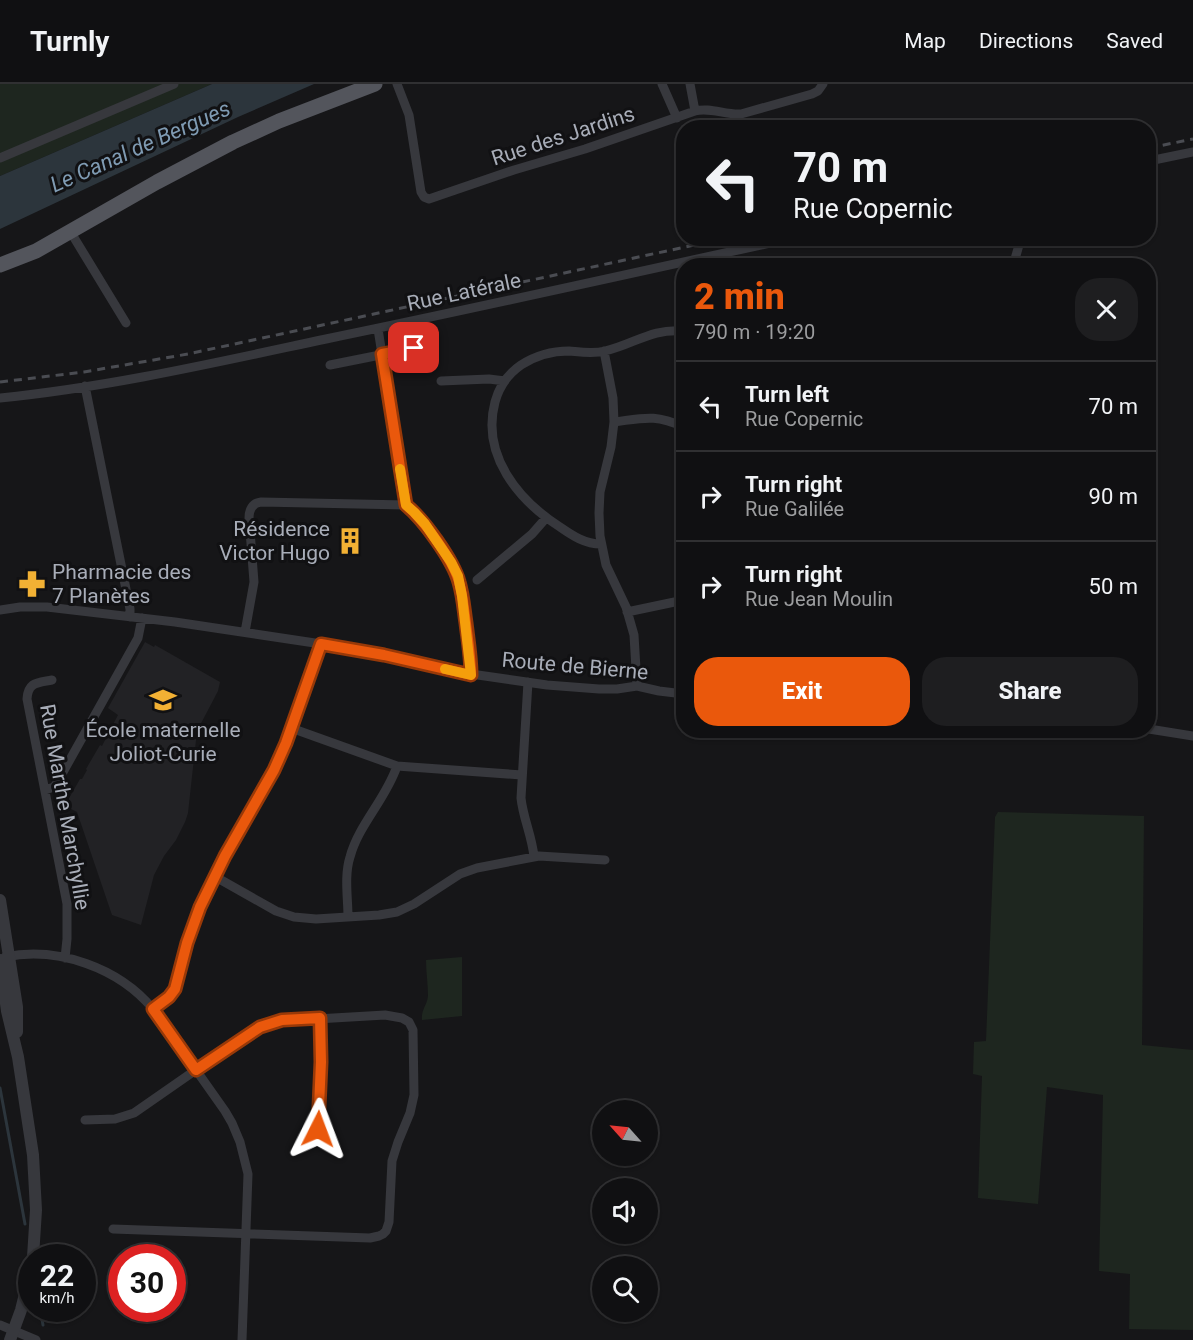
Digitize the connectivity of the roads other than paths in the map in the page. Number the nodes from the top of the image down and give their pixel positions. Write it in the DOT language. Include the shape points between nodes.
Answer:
graph roads {
  1 [pos="174,84"];
  2 [pos="375,84"];
  3 [pos="397,84"];
  4 [pos="662,84"];
  5 [pos="690,84"];
  6 [pos="823,84"];
  7 [pos="695,111"];
  8 [pos="676,118"];
  9 [pos="1193,152"];
  10 [pos="0,158"];
  11 [pos="1156,160"];
  12 [pos="70,231"];
  13 [pos="55,240"];
  14 [pos="765,246"];
  15 [pos="0,257"];
  16 [pos="723,258"];
  17 [pos="0,265"];
  18 [pos="676,268"];
  19 [pos="126,323"];
  20 [pos="378,329"];
  21 [pos="676,330"];
  22 [pos="430,345"];
  23 [pos="604,351"];
  24 [pos="382,354"];
  25 [pos="330,365"];
  26 [pos="441,381"];
  27 [pos="505,381"];
  28 [pos="85,386"];
  29 [pos="0,398"];
  30 [pos="614,422"];
  31 [pos="676,424"];
  32 [pos="406,505"];
  33 [pos="546,519"];
  34 [pos="601,544"];
  35 [pos="477,580"];
  36 [pos="676,602"];
  37 [pos="0,610"];
  38 [pos="627,612"];
  39 [pos="130,617"];
  40 [pos="142,618"];
  41 [pos="244,632"];
  42 [pos="321,644"];
  43 [pos="471,675"];
  44 [pos="52,680"];
  45 [pos="528,682"];
  46 [pos="637,686"];
  47 [pos="676,693"];
  48 [pos="291,728"];
  49 [pos="1156,730"];
  50 [pos="1193,736"];
  51 [pos="397,766"];
  52 [pos="522,775"];
  53 [pos="45,790"];
  54 [pos="534,857"];
  55 [pos="605,860"];
  56 [pos="214,876"];
  57 [pos="0,900"];
  58 [pos="348,917"];
  59 [pos="3,958"];
  60 [pos="64,958"];
  61 [pos="153,1009"];
  62 [pos="320,1018"];
  63 [pos="196,1070"];
  64 [pos="85,1120"];
  65 [pos="318,1129"];
  66 [pos="113,1229"];
  67 [pos="246,1234"];
  68 [pos="34,1244"];
  69 [pos="18,1318"];
  70 [pos="0,1325"];
  71 [pos="12,1335"];
  72 [pos="36,1340"];
  73 [pos="242,1340"];
  1 -- 10 [label="street"];
  2 -- 12 [label="main road" via="233,142"];
  3 -- 8 [label="street, Rue des Jardins" via="408,110 421,192 429,199"];
  4 -- 8 [label="street"];
  5 -- 7 [label="street"];
  6 -- 7 [label="street, Rue des Jardins" via="814,93 745,113"];
  7 -- 8 [label="street, Rue des Jardins"];
  9 -- 11 [label="street"];
  12 -- 13 [label="main road"];
  12 -- 19 [label="street"];
  13 -- 15 [label="main road"];
  13 -- 17 [label="main road"];
  14 -- 16 [label="street, Rue Latérale"];
  18 -- 20 [label="street, Rue Latérale"];
  20 -- 24 [label="street"];
  20 -- 28 [label="street, Rue Latérale" via="168,373"];
  21 -- 23 [label="street" via="651,333"];
  22 -- 24 [label="street"];
  23 -- 27 [label="street" via="545,354 519,366"];
  23 -- 30 [label="street"];
  24 -- 25 [label="street"];
  24 -- 32 [label="street"];
  26 -- 27 [label="street"];
  27 -- 33 [label="street" via="496,398 492,419 495,447 516,489"];
  28 -- 29 [label="street, Rue Latérale"];
  28 -- 39 [label="street"];
  30 -- 31 [label="street" via="657,418"];
  30 -- 34 [label="street" via="600,492"];
  32 -- 41 [label="street" via="254,504 249,518 254,582"];
  32 -- 43 [label="street" via="425,524 458,576"];
  33 -- 34 [label="street" via="580,540"];
  33 -- 35 [label="street"];
  34 -- 38 [label="street"];
  36 -- 38 [label="street"];
  37 -- 39 [label="street, Route de Bierne" via="47,607"];
  38 -- 46 [label="street" via="635,641"];
  39 -- 40 [label="street, Route de Bierne"];
  40 -- 41 [label="street, Route de Bierne"];
  40 -- 53 [label="street" via="138,638 58,781"];
  41 -- 42 [label="street, Route de Bierne"];
  42 -- 43 [label="street, Route de Bierne"];
  42 -- 48 [label="street"];
  43 -- 45 [label="street, Route de Bierne"];
  44 -- 53 [label="street, Rue Marthe Marchyllie" via="34,684 27,696"];
  45 -- 46 [label="street, Route de Bierne" via="599,689"];
  45 -- 52 [label="street"];
  46 -- 47 [label="street, Route de Bierne"];
  48 -- 51 [label="street"];
  48 -- 56 [label="street" via="269,780"];
  49 -- 50 [label="street"];
  51 -- 52 [label="street"];
  51 -- 58 [label="street" via="351,855 347,871"];
  52 -- 54 [label="street" via="522,809"];
  53 -- 60 [label="street, Rue Marthe Marchyllie" via="67,904"];
  54 -- 55 [label="street"];
  54 -- 58 [label="street" via="469,870 397,912"];
  56 -- 58 [label="street" via="282,914 308,919"];
  56 -- 61 [label="street" via="193,924 175,989"];
  57 -- 59 [label="street"];
  59 -- 60 [label="street" via="33,954"];
  59 -- 68 [label="street" via="7,1011 18,1057 35,1177"];
  60 -- 61 [label="street" via="95,966 116,977"];
  61 -- 63 [label="street"];
  62 -- 63 [label="street" via="282,1020 260,1027"];
  62 -- 65 [label="street"];
  62 -- 67 [label="street" via="402,1018 409,1022 414,1035 414,1095 392,1161 386,1231 370,1238"];
  63 -- 64 [label="street" via="130,1115"];
  63 -- 67 [label="street" via="232,1123 242,1149 248,1179"];
  66 -- 67 [label="street"];
  67 -- 73 [label="street"];
  69 -- 71 [label="street"];
  70 -- 71 [label="street"];
  71 -- 72 [label="street"];
}
